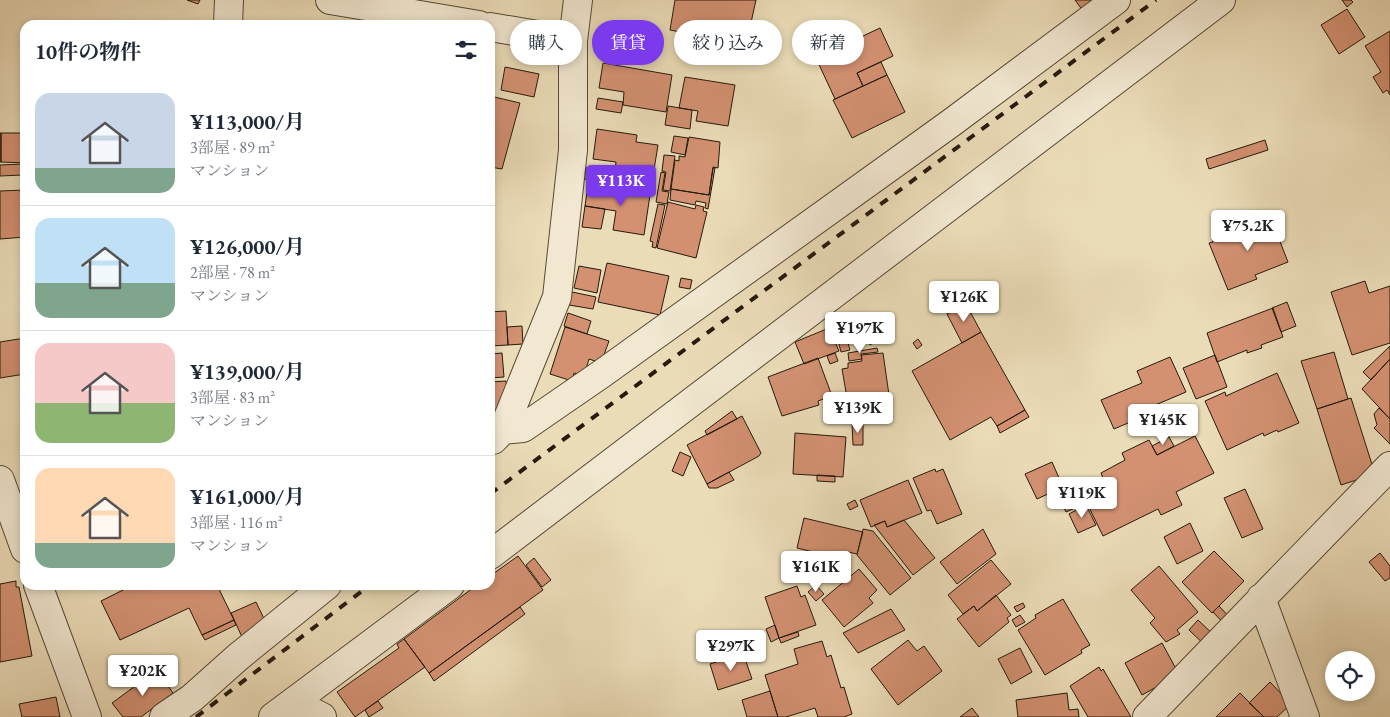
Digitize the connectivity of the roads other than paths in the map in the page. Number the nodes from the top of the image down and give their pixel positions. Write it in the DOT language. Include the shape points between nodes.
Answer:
graph roads {
  1 [pos="229,0"];
  2 [pos="330,0"];
  3 [pos="578,0"];
  4 [pos="1116,0"];
  5 [pos="1221,0"];
  6 [pos="228,20"];
  7 [pos="449,20"];
  8 [pos="576,20"];
  9 [pos="495,28"];
  10 [pos="510,30"];
  11 [pos="573,65"];
  12 [pos="497,436"];
  13 [pos="1390,466"];
  14 [pos="0,480"];
  15 [pos="20,535"];
  16 [pos="495,551"];
  17 [pos="40,590"];
  18 [pos="318,590"];
  19 [pos="443,590"];
  20 [pos="1261,598"];
  21 [pos="284,710"];
  22 [pos="87,717"];
  23 [pos="164,717"];
  24 [pos="322,717"];
  25 [pos="1147,717"];
  26 [pos="1305,717"];
  1 -- 6 [label="street"];
  2 -- 7 [label="street"];
  3 -- 8 [label="street"];
  4 -- 12 [label="street" via="951,123 600,374 522,428"];
  5 -- 16 [label="street"];
  9 -- 10 [label="street"];
  11 -- 12 [label="street" via="574,150 556,297"];
  13 -- 20 [label="street"];
  14 -- 15 [label="street"];
  17 -- 22 [label="street"];
  18 -- 23 [label="street" via="192,698"];
  19 -- 21 [label="street"];
  20 -- 25 [label="street"];
  20 -- 26 [label="street"];
  21 -- 24 [label="street"];
}
